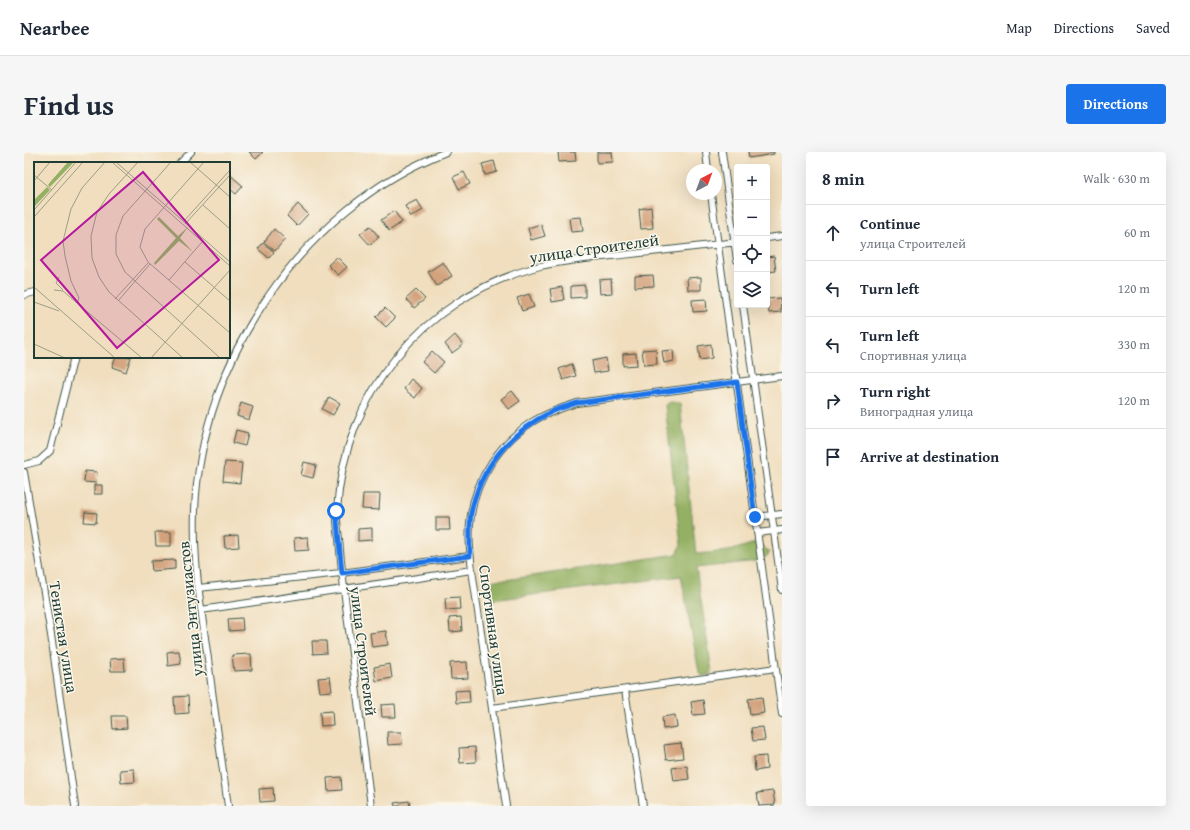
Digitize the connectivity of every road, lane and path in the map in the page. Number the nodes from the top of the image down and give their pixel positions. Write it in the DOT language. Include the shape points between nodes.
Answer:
graph roads {
  1 [pos="190,152"];
  2 [pos="446,152"];
  3 [pos="706,152"];
  4 [pos="722,152"];
  5 [pos="181,162"];
  6 [pos="707,164"];
  7 [pos="713,200"];
  8 [pos="735,236"];
  9 [pos="782,236"];
  10 [pos="770,238"];
  11 [pos="734,242"];
  12 [pos="718,244"];
  13 [pos="34,292"];
  14 [pos="24,295"];
  15 [pos="743,308"];
  16 [pos="74,358"];
  17 [pos="782,376"];
  18 [pos="753,380"];
  19 [pos="737,382"];
  20 [pos="24,465"];
  21 [pos="24,472"];
  22 [pos="782,514"];
  23 [pos="772,515"];
  24 [pos="755,517"];
  25 [pos="782,530"];
  26 [pos="774,531"];
  27 [pos="758,533"];
  28 [pos="470,556"];
  29 [pos="472,570"];
  30 [pos="342,573"];
  31 [pos="198,588"];
  32 [pos="344,589"];
  33 [pos="782,590"];
  34 [pos="201,610"];
  35 [pos="776,668"];
  36 [pos="625,690"];
  37 [pos="492,708"];
  38 [pos="782,714"];
  39 [pos="76,806"];
  40 [pos="228,806"];
  41 [pos="371,806"];
  42 [pos="506,806"];
  43 [pos="643,806"];
  1 -- 5 [label="street"];
  2 -- 31 [label="street, улица Энтузиастов" via="417,165 370,194 324,231 286,271 247,330 215,403 201,458 195,509"];
  3 -- 6 [label="street"];
  4 -- 8 [label="street"];
  7 -- 12 [label="street"];
  9 -- 10 [label="street"];
  11 -- 12 [label="street, улица Строителей"];
  12 -- 19 [label="street"];
  12 -- 30 [label="street, улица Строителей" via="577,260 534,268 491,283 460,300 433,320 406,344 384,372 366,402 351,436 341,472 336,511"];
  13 -- 14 [label="street"];
  15 -- 18 [label="street"];
  16 -- 20 [label="street" via="50,451 39,462"];
  17 -- 18 [label="street, Спортивная улица"];
  18 -- 19 [label="street, Спортивная улица"];
  18 -- 23 [label="street"];
  19 -- 24 [label="street"];
  19 -- 28 [label="street, Спортивная улица" via="577,403 531,422 494,458 480,484 471,513"];
  21 -- 39 [label="street, Тенистая улица"];
  22 -- 23 [label="street"];
  23 -- 24 [label="street"];
  23 -- 26 [label="street"];
  24 -- 27 [label="street"];
  25 -- 26 [label="street"];
  26 -- 27 [label="street"];
  26 -- 33 [label="street"];
  27 -- 35 [label="street"];
  28 -- 29 [label="street, Спортивная улица"];
  28 -- 30 [label="street"];
  29 -- 32 [label="street"];
  29 -- 37 [label="street, Спортивная улица"];
  30 -- 31 [label="street"];
  30 -- 32 [label="street, улица Строителей"];
  31 -- 34 [label="street, улица Энтузиастов"];
  32 -- 34 [label="street"];
  32 -- 41 [label="street, улица Строителей"];
  34 -- 40 [label="street, улица Энтузиастов"];
  35 -- 36 [label="street"];
  35 -- 38 [label="street"];
  36 -- 37 [label="street"];
  36 -- 43 [label="street"];
  37 -- 42 [label="street, Спортивная улица"];
}
